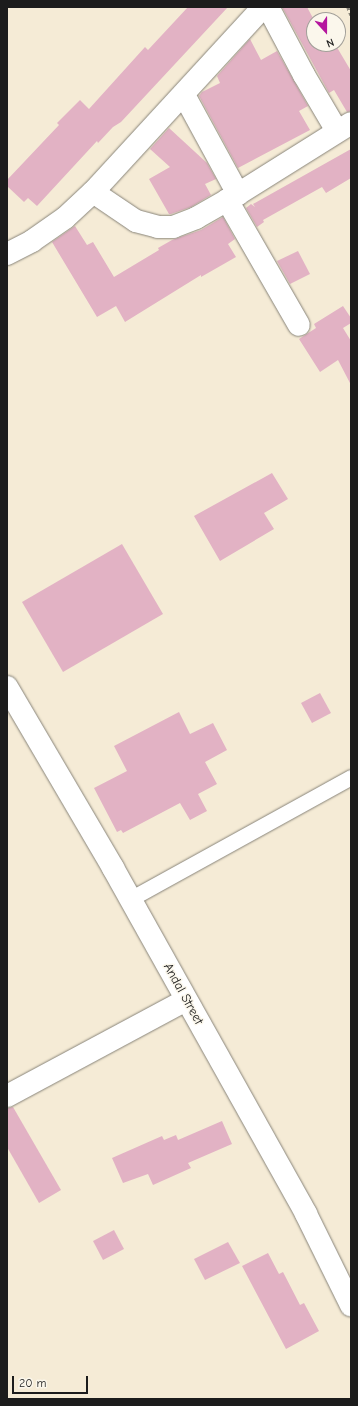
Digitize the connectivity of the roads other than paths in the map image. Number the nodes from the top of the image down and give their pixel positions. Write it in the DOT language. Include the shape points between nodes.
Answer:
graph roads {
  1 [pos="262,7"];
  2 [pos="268,7"];
  3 [pos="184,95"];
  4 [pos="344,127"];
  5 [pos="93,192"];
  6 [pos="233,197"];
  7 [pos="7,254"];
  8 [pos="299,325"];
  9 [pos="7,687"];
  10 [pos="351,777"];
  11 [pos="130,899"];
  12 [pos="186,1000"];
  13 [pos="7,1096"];
  14 [pos="351,1305"];
  1 -- 3 [label="street"];
  2 -- 4 [label="street" via="304,75"];
  3 -- 5 [label="street"];
  3 -- 6 [label="street"];
  4 -- 6 [label="street"];
  5 -- 6 [label="street" via="136,221 173,228"];
  5 -- 7 [label="street" via="32,241"];
  6 -- 8 [label="street"];
  9 -- 11 [label="street, Andal Street"];
  10 -- 11 [label="lane"];
  11 -- 12 [label="street, Andal Street"];
  12 -- 13 [label="street"];
  12 -- 14 [label="street, Andal Street" via="306,1214"];
}
